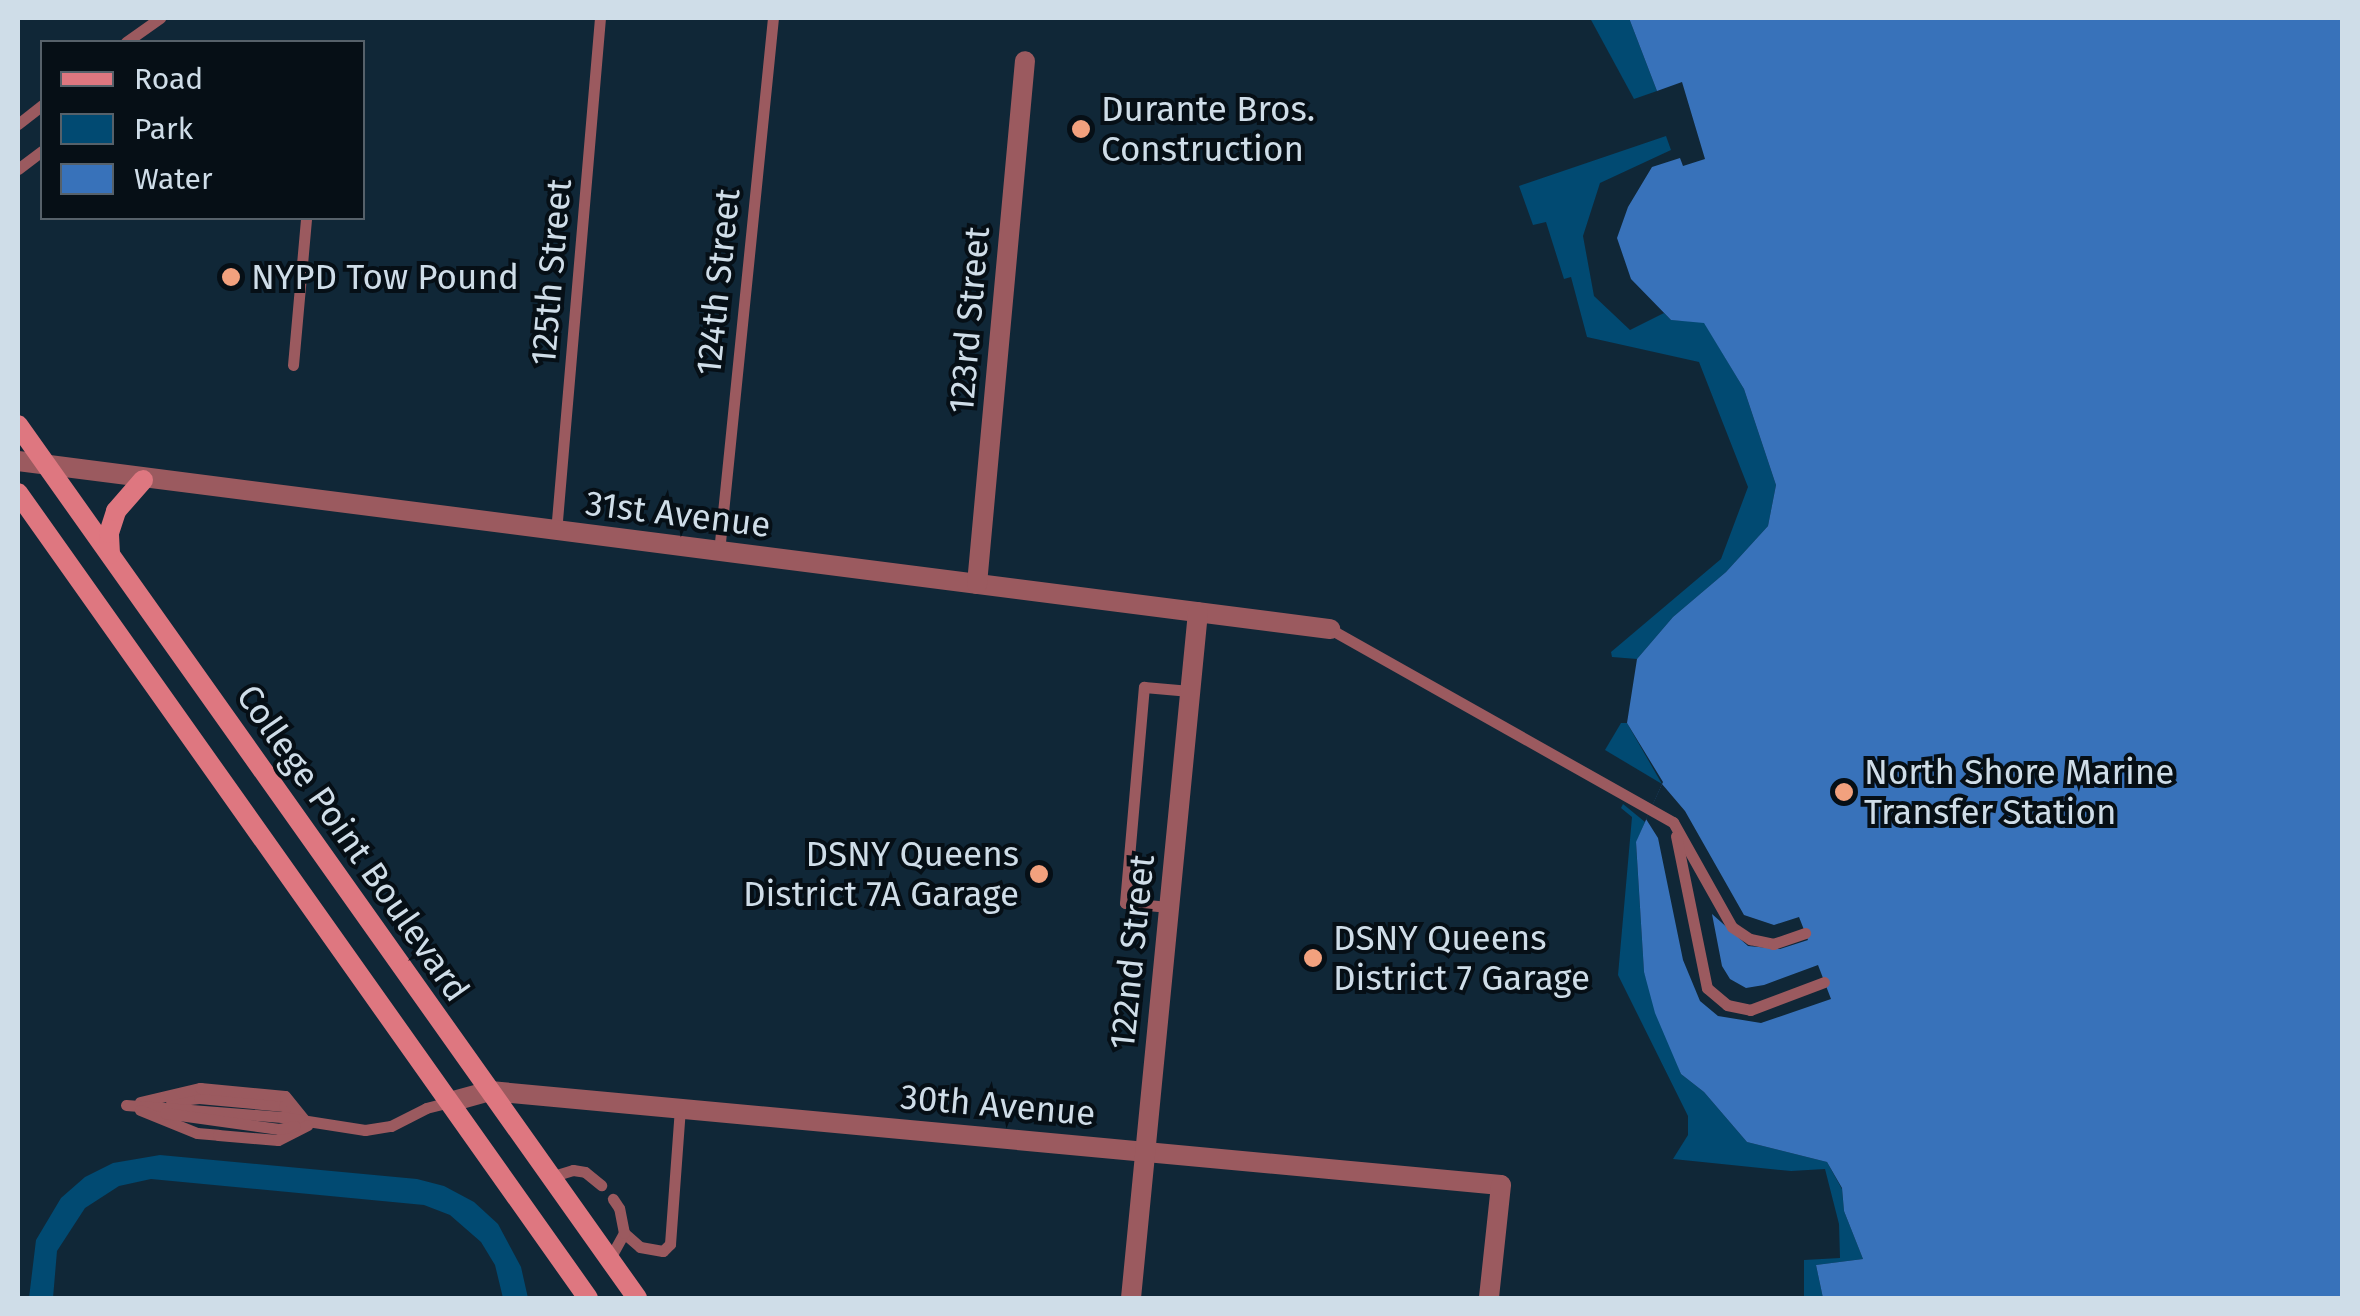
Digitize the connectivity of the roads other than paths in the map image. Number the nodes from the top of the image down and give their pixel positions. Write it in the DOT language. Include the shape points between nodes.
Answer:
graph roads {
  1 [pos="160,18"];
  2 [pos="600,18"];
  3 [pos="772,18"];
  4 [pos="129,40"];
  5 [pos="1025,61"];
  6 [pos="40,107"];
  7 [pos="18,124"];
  8 [pos="40,152"];
  9 [pos="18,169"];
  10 [pos="306,220"];
  11 [pos="293,365"];
  12 [pos="18,425"];
  13 [pos="18,461"];
  14 [pos="47,466"];
  15 [pos="143,480"];
  16 [pos="18,493"];
  17 [pos="556,532"];
  18 [pos="719,552"];
  19 [pos="110,556"];
  20 [pos="977,584"];
  21 [pos="1198,612"];
  22 [pos="1330,629"];
  23 [pos="1190,691"];
  24 [pos="1673,822"];
  25 [pos="1169,907"];
  26 [pos="1805,933"];
  27 [pos="1824,982"];
  28 [pos="490,1091"];
  29 [pos="450,1102"];
  30 [pos="126,1105"];
  31 [pos="680,1109"];
  32 [pos="308,1124"];
  33 [pos="1145,1152"];
  34 [pos="550,1177"];
  35 [pos="601,1186"];
  36 [pos="612,1198"];
  37 [pos="624,1233"];
  38 [pos="610,1260"];
  39 [pos="588,1298"];
  40 [pos="636,1298"];
  41 [pos="1131,1298"];
  42 [pos="1489,1298"];
  1 -- 4 [label="lane"];
  2 -- 17 [label="lane, 125th Street"];
  3 -- 18 [label="lane, 124th Street"];
  5 -- 20 [label="street, 123rd Street"];
  6 -- 7 [label="lane"];
  8 -- 9 [label="lane"];
  10 -- 11 [label="lane"];
  12 -- 14 [label="main road, College Point Boulevard"];
  13 -- 14 [label="street, 31st Avenue"];
  14 -- 15 [label="street, 31st Avenue"];
  14 -- 19 [label="main road, College Point Boulevard"];
  15 -- 17 [label="street, 31st Avenue"];
  15 -- 19 [label="main road" via="116,511"];
  16 -- 29 [label="main road, College Point Boulevard"];
  17 -- 18 [label="street, 31st Avenue"];
  18 -- 20 [label="street, 31st Avenue"];
  19 -- 28 [label="main road, College Point Boulevard"];
  20 -- 21 [label="street, 31st Avenue"];
  21 -- 22 [label="street, 31st Avenue"];
  21 -- 23 [label="street, 122nd Street"];
  22 -- 24 [label="lane"];
  23 -- 25 [label="street, 122nd Street"];
  23 -- 25 [label="lane" via="1144,687 1125,903"];
  24 -- 26 [label="lane" via="1732,927 1773,944"];
  24 -- 27 [label="lane" via="1706,988 1727,1005 1750,1010"];
  25 -- 33 [label="street, 122nd Street"];
  28 -- 29 [label="street"];
  28 -- 31 [label="street, 30th Avenue"];
  28 -- 34 [label="main road, College Point Boulevard"];
  29 -- 32 [label="lane" via="375,1130"];
  29 -- 39 [label="main road, College Point Boulevard"];
  30 -- 32 [label="lane"];
  30 -- 32 [label="lane" via="207,1134 278,1140"];
  30 -- 32 [label="lane" via="200,1088 285,1096"];
  31 -- 33 [label="street, 30th Avenue"];
  31 -- 37 [label="lane" via="670,1244 663,1251 640,1247"];
  33 -- 41 [label="street, 122nd Street"];
  33 -- 42 [label="street, 30th Avenue" via="1500,1185"];
  34 -- 35 [label="lane" via="585,1172"];
  34 -- 38 [label="main road, College Point Boulevard"];
  36 -- 37 [label="lane"];
  37 -- 38 [label="lane"];
  38 -- 40 [label="main road, College Point Boulevard"];
}
